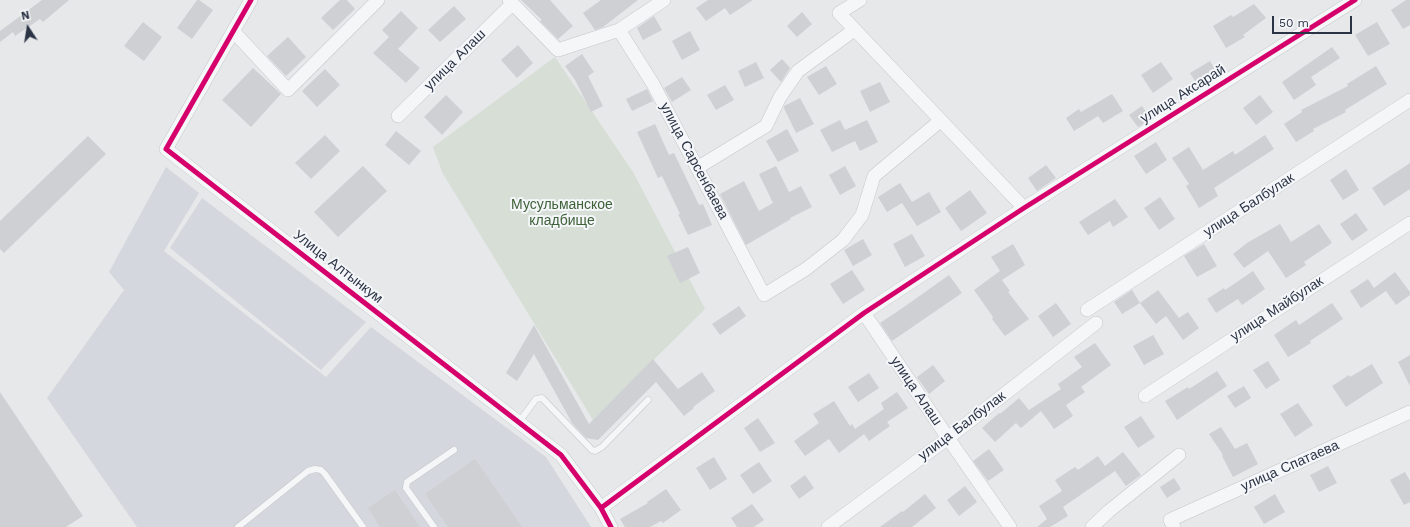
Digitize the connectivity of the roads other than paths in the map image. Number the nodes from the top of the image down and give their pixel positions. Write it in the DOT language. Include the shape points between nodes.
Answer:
graph roads {
  1 [pos="251,0"];
  2 [pos="378,0"];
  3 [pos="664,0"];
  4 [pos="860,0"];
  5 [pos="1355,0"];
  6 [pos="511,2"];
  7 [pos="619,30"];
  8 [pos="854,30"];
  9 [pos="234,32"];
  10 [pos="1410,100"];
  11 [pos="398,116"];
  12 [pos="940,120"];
  13 [pos="697,168"];
  14 [pos="1024,208"];
  15 [pos="1410,223"];
  16 [pos="1087,310"];
  17 [pos="864,313"];
  18 [pos="1096,323"];
  19 [pos="1145,396"];
  20 [pos="648,400"];
  21 [pos="1410,412"];
  22 [pos="519,422"];
  23 [pos="948,438"];
  24 [pos="454,450"];
  25 [pos="1179,455"];
  26 [pos="601,508"];
  27 [pos="1172,524"];
  28 [pos="238,527"];
  29 [pos="363,527"];
  30 [pos="434,527"];
  31 [pos="611,527"];
  32 [pos="828,527"];
  33 [pos="1010,527"];
  34 [pos="1092,527"];
  1 -- 9 [label="street, Улица Алтынкум"];
  2 -- 9 [label="street" via="288,90"];
  3 -- 7 [label="street"];
  4 -- 8 [label="street" via="839,13"];
  5 -- 14 [label="street, улица Аксарай"];
  6 -- 7 [label="street" via="558,50"];
  6 -- 11 [label="street, улица Алаш"];
  7 -- 13 [label="street, улица Сарсенбаева" via="653,84"];
  8 -- 12 [label="street"];
  8 -- 13 [label="street" via="798,71 780,97 766,126"];
  9 -- 22 [label="street, Улица Алтынкум" via="166,149"];
  10 -- 16 [label="street, улица Балбулак"];
  12 -- 13 [label="street, улица Сарсенбаева" via="874,176 862,215 843,240 806,269 764,295"];
  12 -- 14 [label="street"];
  14 -- 17 [label="street, улица Аксарай"];
  15 -- 19 [label="street, улица Майбулак"];
  17 -- 23 [label="street, улица Алаш"];
  17 -- 26 [label="street, улица Аксарай"];
  18 -- 23 [label="street, улица Балбулак"];
  20 -- 22 [label="lane" via="602,448 595,451 542,398 536,399"];
  21 -- 27 [label="street, улица Спатаева"];
  22 -- 26 [label="street, Улица Алтынкум" via="561,455"];
  23 -- 32 [label="street, улица Балбулак"];
  23 -- 33 [label="street, улица Алаш"];
  24 -- 30 [label="lane" via="407,482 406,488"];
  25 -- 34 [label="street"];
  26 -- 31 [label="street, Улица Алтынкум"];
  28 -- 29 [label="lane" via="308,471 315,469 325,474"];
}
